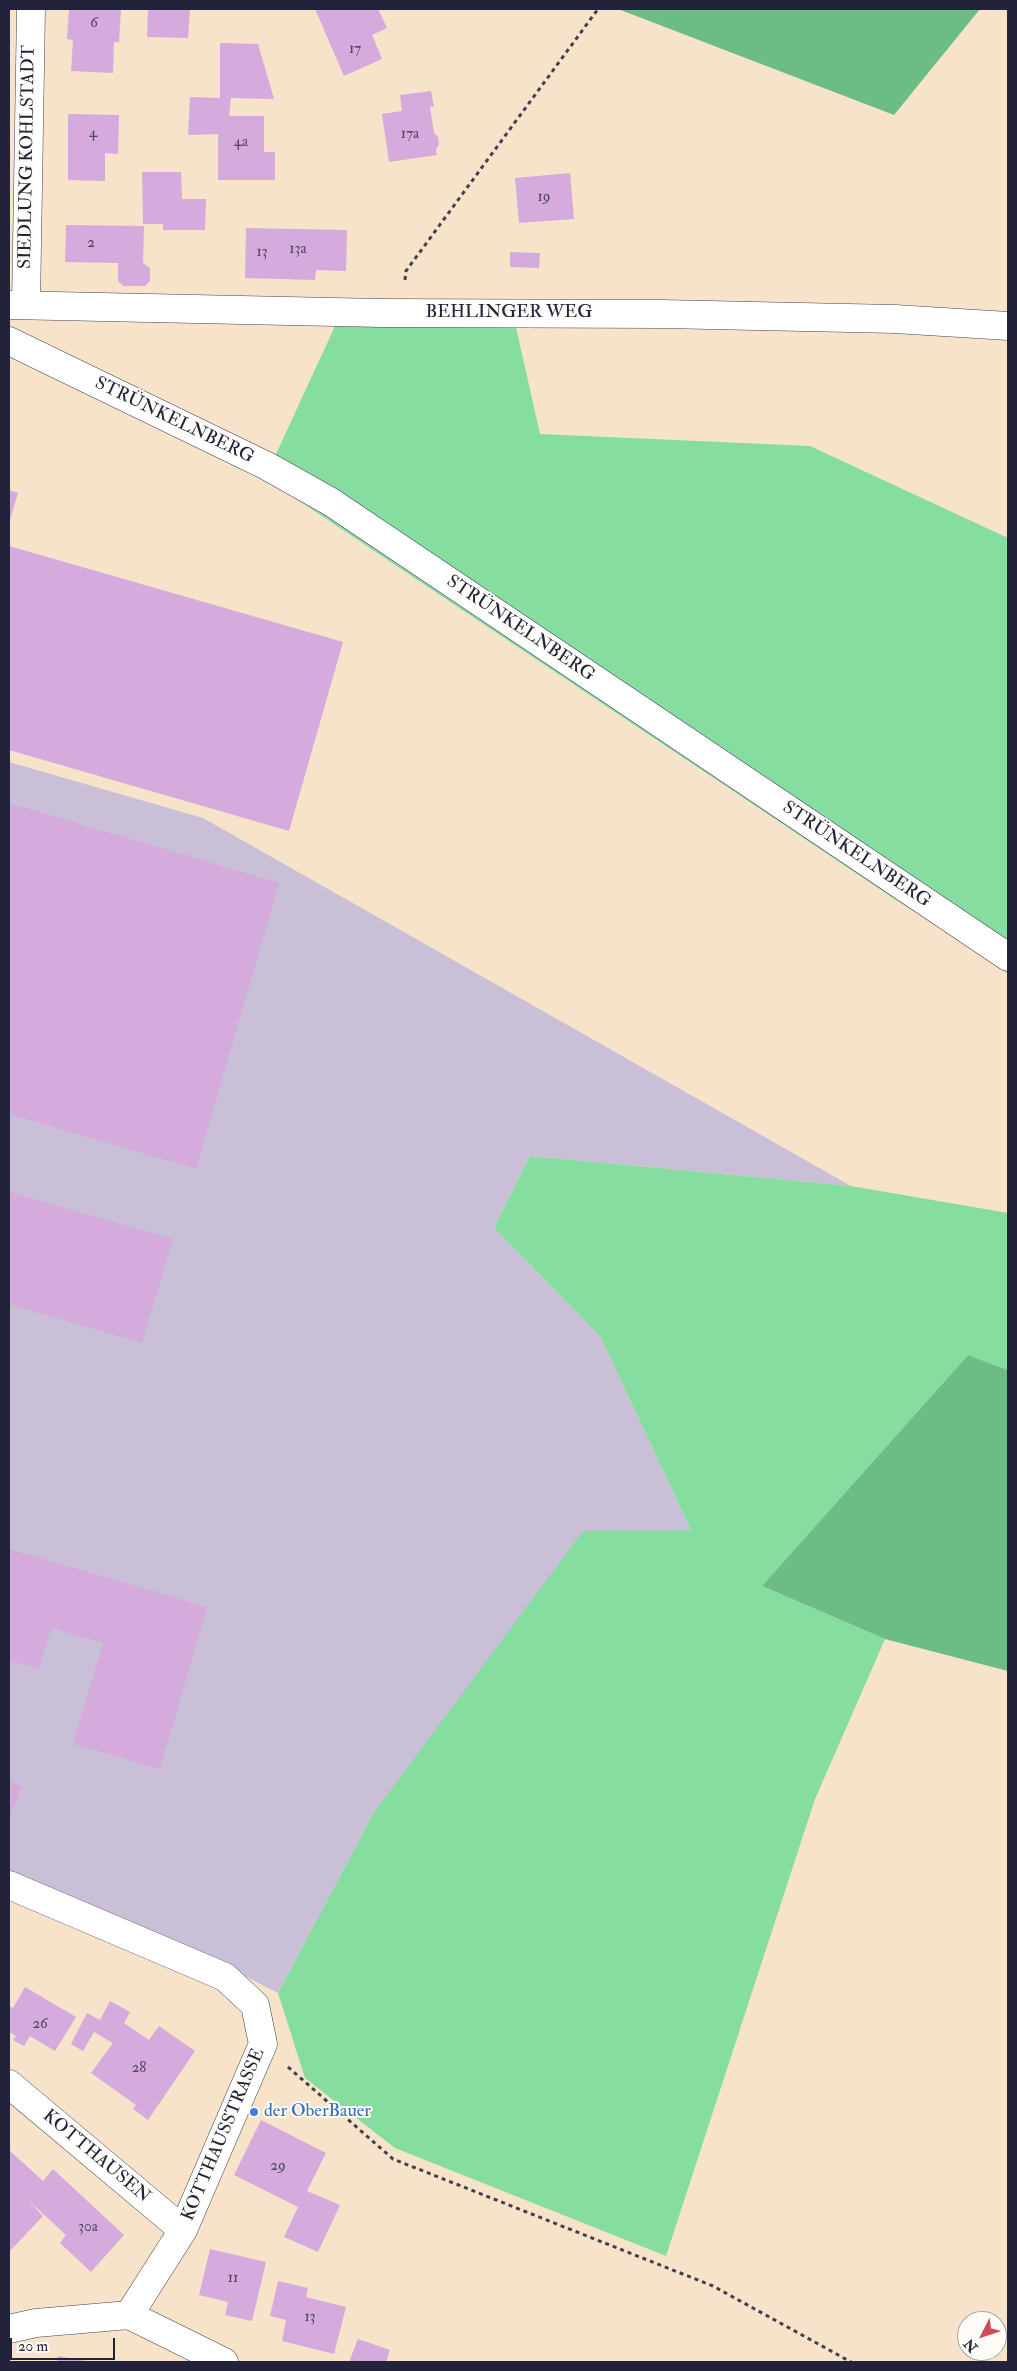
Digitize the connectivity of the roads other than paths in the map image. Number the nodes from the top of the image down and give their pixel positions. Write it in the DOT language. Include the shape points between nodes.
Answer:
graph roads {
  1 [pos="31,9"];
  2 [pos="17,305"];
  3 [pos="1008,326"];
  4 [pos="9,341"];
  5 [pos="1008,957"];
  6 [pos="9,1885"];
  7 [pos="9,2084"];
  8 [pos="183,2230"];
  9 [pos="129,2315"];
  10 [pos="9,2329"];
  11 [pos="224,2362"];
  1 -- 2 [label="street, SIEDLUNG KOHLSTADT"];
  2 -- 3 [label="street, BEHLINGER WEG" via="876,318"];
  4 -- 5 [label="street, STRÜNKELNBERG" via="267,466 331,502"];
  6 -- 8 [label="street, KOTTHAUSSTRASSE" via="225,1976 255,2005 263,2044"];
  7 -- 8 [label="street, KOTTHAUSEN"];
  8 -- 9 [label="street, KOTTHAUSSTRASSE"];
  9 -- 10 [label="street" via="36,2323"];
  9 -- 11 [label="street"];
}
